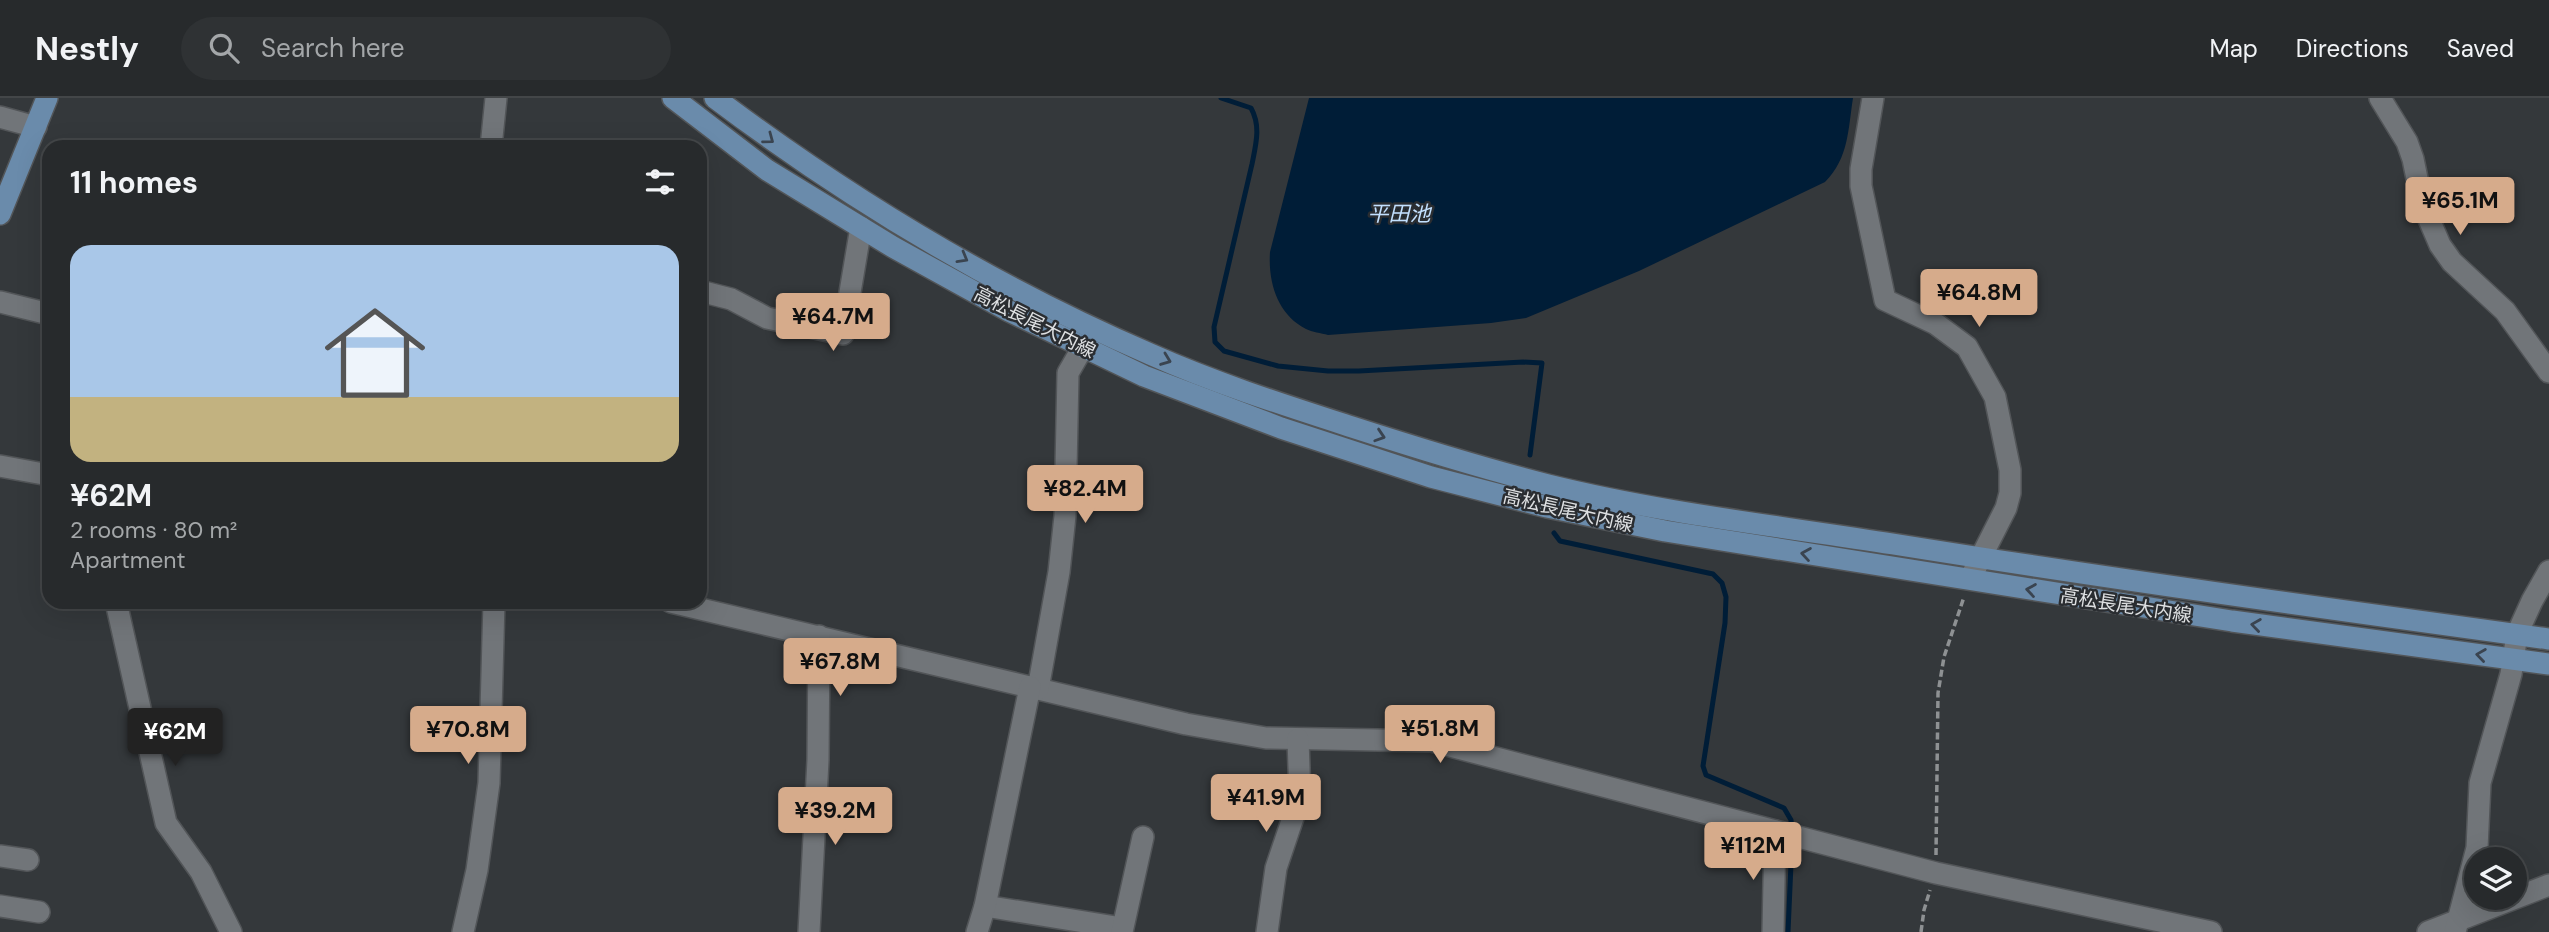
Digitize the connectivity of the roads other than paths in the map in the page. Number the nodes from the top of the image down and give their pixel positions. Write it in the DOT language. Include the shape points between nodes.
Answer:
graph roads {
  1 [pos="47,98"];
  2 [pos="496,98"];
  3 [pos="673,98"];
  4 [pos="715,98"];
  5 [pos="1873,98"];
  6 [pos="2380,98"];
  7 [pos="0,117"];
  8 [pos="36,127"];
  9 [pos="492,140"];
  10 [pos="0,214"];
  11 [pos="861,227"];
  12 [pos="707,293"];
  13 [pos="0,302"];
  14 [pos="42,312"];
  15 [pos="1083,347"];
  16 [pos="2549,372"];
  17 [pos="0,466"];
  18 [pos="42,474"];
  19 [pos="1974,571"];
  20 [pos="2549,571"];
  21 [pos="118,609"];
  22 [pos="495,609"];
  23 [pos="701,609"];
  24 [pos="2517,634"];
  25 [pos="819,636"];
  26 [pos="2549,639"];
  27 [pos="2513,659"];
  28 [pos="2549,664"];
  29 [pos="1034,688"];
  30 [pos="1298,738"];
  31 [pos="1775,831"];
  32 [pos="1143,836"];
  33 [pos="0,856"];
  34 [pos="28,859"];
  35 [pos="2549,885"];
  36 [pos="985,905"];
  37 [pos="0,906"];
  38 [pos="39,912"];
  39 [pos="2456,927"];
  40 [pos="1122,930"];
  41 [pos="231,932"];
  42 [pos="463,932"];
  43 [pos="809,932"];
  44 [pos="978,932"];
  45 [pos="1266,932"];
  46 [pos="1773,932"];
  47 [pos="2211,932"];
  48 [pos="2428,932"];
  1 -- 8 [label="main road"];
  2 -- 9 [label="street"];
  3 -- 11 [label="main road, 高松長尾大内線" via="767,170"];
  4 -- 19 [label="main road, 高松長尾大内線, one-way" via="783,150 903,224 1020,291 1151,355 1288,406 1551,486"];
  5 -- 19 [label="street" via="1861,186 1885,300 1936,324 1967,347 1995,397 2010,470 2010,493"];
  6 -- 16 [label="street" via="2407,142 2422,203 2440,245 2505,311"];
  7 -- 8 [label="street"];
  8 -- 10 [label="main road"];
  11 -- 12 [label="street" via="844,334 767,318 732,299"];
  11 -- 15 [label="main road, 高松長尾大内線" via="1009,311"];
  13 -- 14 [label="street"];
  19 -- 15 [label="main road, 高松長尾大内線, one-way" via="1665,531 1548,507 1431,477 1281,428 1144,376"];
  15 -- 29 [label="street" via="1068,373 1059,572"];
  17 -- 18 [label="street"];
  19 -- 24 [label="main road, 高松長尾大内線"];
  27 -- 19 [label="main road, 高松長尾大内線, one-way" via="2232,621"];
  20 -- 24 [label="street"];
  21 -- 41 [label="street" via="166,823 201,872"];
  22 -- 42 [label="street" via="489,783"];
  23 -- 25 [label="street"];
  24 -- 26 [label="main road, 高松長尾大内線"];
  24 -- 27 [label="street"];
  25 -- 29 [label="street"];
  25 -- 43 [label="street"];
  27 -- 28 [label="main road, 高松長尾大内線"];
  27 -- 39 [label="street" via="2480,783 2477,848"];
  29 -- 30 [label="street" via="1186,724 1266,738"];
  29 -- 36 [label="street"];
  30 -- 31 [label="street" via="1431,741"];
  30 -- 45 [label="street" via="1300,797 1276,868"];
  31 -- 46 [label="street"];
  31 -- 47 [label="street" via="1936,873"];
  32 -- 40 [label="street"];
  33 -- 34 [label="street"];
  35 -- 39 [label="street"];
  36 -- 40 [label="street"];
  36 -- 44 [label="street"];
  37 -- 38 [label="street"];
  39 -- 48 [label="street"];
}
